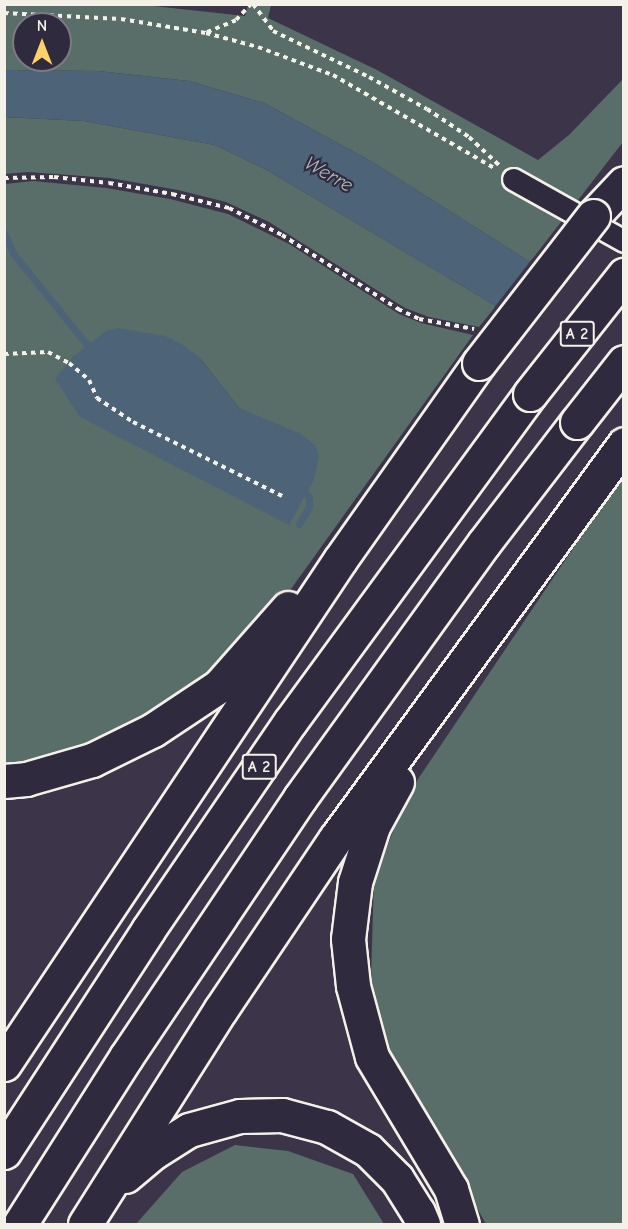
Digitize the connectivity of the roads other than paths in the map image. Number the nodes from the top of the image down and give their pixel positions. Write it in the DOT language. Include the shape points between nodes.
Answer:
graph roads {
  1 [pos="513,178"];
  2 [pos="624,183"];
  3 [pos="624,241"];
  4 [pos="624,275"];
  5 [pos="624,362"];
  6 [pos="622,446"];
  7 [pos="340,560"];
  8 [pos="429,707"];
  9 [pos="4,782"];
  10 [pos="4,1064"];
  11 [pos="4,1152"];
  12 [pos="105,1192"];
  13 [pos="20,1224"];
  14 [pos="85,1224"];
  15 [pos="423,1224"];
  16 [pos="462,1224"];
  1 -- 3 [label="street"];
  2 -- 7 [label="highway, bridge" via="593,216 479,363"];
  4 -- 11 [label="highway, A 2, bridge" via="530,394 290,722 148,930"];
  5 -- 13 [label="highway, bridge" via="484,543 300,798 126,1057"];
  6 -- 8 [label="highway"];
  7 -- 9 [label="highway" via="311,582 219,686 162,724 92,760"];
  7 -- 10 [label="highway"];
  8 -- 12 [label="highway" via="220,1009"];
  8 -- 16 [label="highway" via="373,826 355,882 348,939 353,986 372,1057 451,1189"];
  12 -- 14 [label="highway"];
  12 -- 15 [label="highway" via="154,1152 189,1130 240,1116 282,1115 327,1127 368,1150 397,1179"];
}
